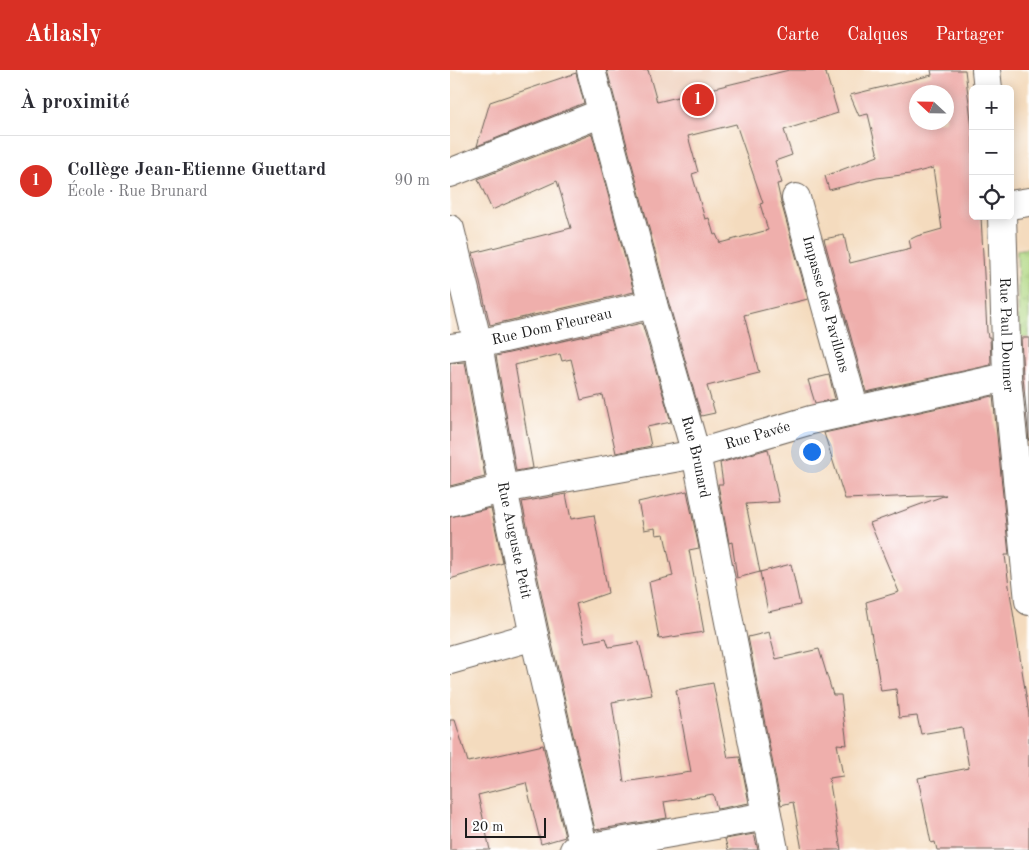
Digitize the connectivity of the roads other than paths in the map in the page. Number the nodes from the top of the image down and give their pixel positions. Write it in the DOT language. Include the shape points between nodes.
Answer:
graph roads {
  1 [pos="591,70"];
  2 [pos="986,70"];
  3 [pos="988,85"];
  4 [pos="602,113"];
  5 [pos="450,173"];
  6 [pos="796,198"];
  7 [pos="1029,202"];
  8 [pos="1014,204"];
  9 [pos="1002,220"];
  10 [pos="450,229"];
  11 [pos="654,304"];
  12 [pos="478,344"];
  13 [pos="450,348"];
  14 [pos="1007,377"];
  15 [pos="855,411"];
  16 [pos="696,454"];
  17 [pos="503,489"];
  18 [pos="450,502"];
  19 [pos="1029,601"];
  20 [pos="534,636"];
  21 [pos="450,660"];
  22 [pos="767,816"];
  23 [pos="581,849"];
  24 [pos="774,850"];
  1 -- 4 [label="street, Rue Brunard"];
  2 -- 3 [label="street"];
  4 -- 5 [label="street"];
  4 -- 11 [label="street, Rue Brunard"];
  6 -- 15 [label="street, Impasse des Pavillons"];
  7 -- 8 [label="street"];
  9 -- 14 [label="street, Rue Paul Doumer"];
  10 -- 12 [label="street, Rue Auguste Petit"];
  11 -- 12 [label="street, Rue Dom Fleureau"];
  11 -- 16 [label="street, Rue Brunard"];
  12 -- 13 [label="street, Rue Dom Fleureau"];
  12 -- 17 [label="street, Rue Auguste Petit"];
  14 -- 15 [label="street, Rue Pavée"];
  14 -- 19 [label="street, Rue Paul Doumer"];
  15 -- 16 [label="street, Rue Pavée" via="812,420"];
  16 -- 17 [label="street, Rue Pavée"];
  16 -- 22 [label="street, Rue Brunard"];
  17 -- 18 [label="street, Rue Pavée"];
  17 -- 20 [label="street, Rue Auguste Petit"];
  20 -- 21 [label="street"];
  20 -- 23 [label="street, Rue Auguste Petit"];
  22 -- 23 [label="street"];
  22 -- 24 [label="street, Rue Brunard"];
}
